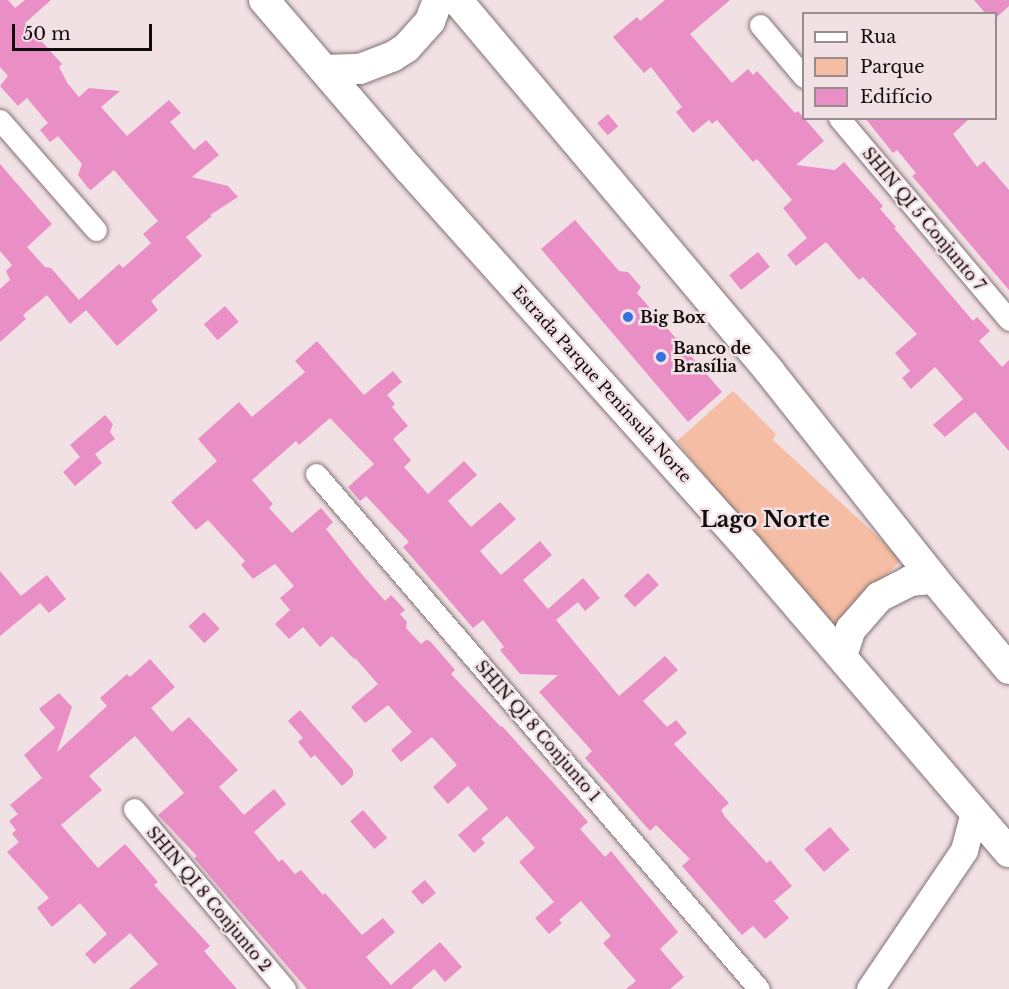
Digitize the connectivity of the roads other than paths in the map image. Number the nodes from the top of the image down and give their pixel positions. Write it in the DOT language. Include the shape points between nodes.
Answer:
graph roads {
  1 [pos="264,0"];
  2 [pos="438,0"];
  3 [pos="457,0"];
  4 [pos="760,25"];
  5 [pos="326,70"];
  6 [pos="802,75"];
  7 [pos="0,120"];
  8 [pos="841,120"];
  9 [pos="96,230"];
  10 [pos="1009,320"];
  11 [pos="316,474"];
  12 [pos="934,579"];
  13 [pos="842,656"];
  14 [pos="1009,669"];
  15 [pos="134,809"];
  16 [pos="974,812"];
  17 [pos="1006,849"];
  18 [pos="964,850"];
  19 [pos="285,989"];
  20 [pos="759,989"];
  21 [pos="870,989"];
  1 -- 5 [label="main road, Estrada Parque Península Norte"];
  2 -- 5 [label="main road" via="430,21 406,48 392,57 360,69"];
  3 -- 12 [label="main road" via="770,372"];
  4 -- 6 [label="street"];
  5 -- 13 [label="main road, Estrada Parque Península Norte" via="409,169"];
  7 -- 9 [label="street"];
  8 -- 10 [label="street, SHIN QI 5 Conjunto 7"];
  11 -- 20 [label="street, SHIN QI 8 Conjunto 1"];
  12 -- 13 [label="main road" via="910,581 879,597 851,629"];
  12 -- 14 [label="main road"];
  13 -- 16 [label="main road, Estrada Parque Península Norte"];
  15 -- 19 [label="street, SHIN QI 8 Conjunto 2"];
  16 -- 17 [label="main road, Estrada Parque Península Norte"];
  16 -- 18 [label="street"];
  17 -- 18 [label="street"];
  18 -- 21 [label="street"];
}
